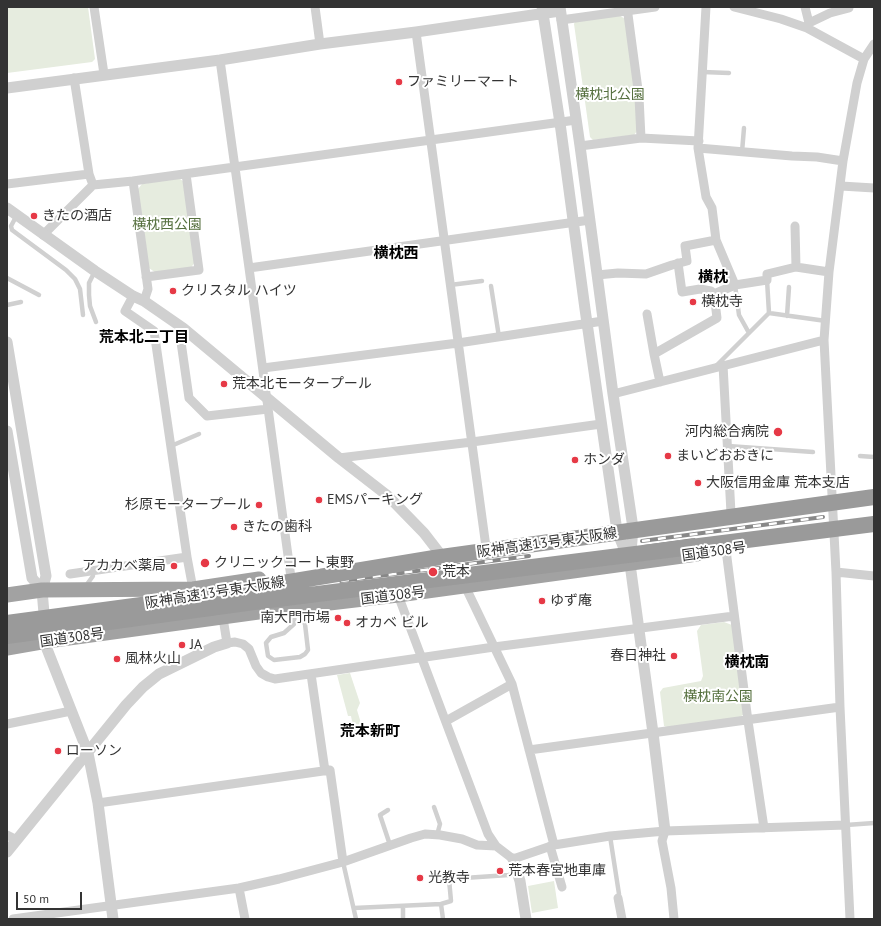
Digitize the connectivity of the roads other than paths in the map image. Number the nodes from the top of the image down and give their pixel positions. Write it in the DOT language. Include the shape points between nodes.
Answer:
graph roads {
  1 [pos="94,7"];
  2 [pos="315,7"];
  3 [pos="655,7"];
  4 [pos="706,7"];
  5 [pos="734,7"];
  6 [pos="805,7"];
  7 [pos="849,8"];
  8 [pos="628,9"];
  9 [pos="543,10"];
  10 [pos="561,13"];
  11 [pos="808,25"];
  12 [pos="416,32"];
  13 [pos="320,44"];
  14 [pos="874,44"];
  15 [pos="864,59"];
  16 [pos="220,60"];
  17 [pos="703,72"];
  18 [pos="729,73"];
  19 [pos="104,74"];
  20 [pos="74,78"];
  21 [pos="7,88"];
  22 [pos="576,120"];
  23 [pos="560,123"];
  24 [pos="744,128"];
  25 [pos="641,138"];
  26 [pos="431,140"];
  27 [pos="698,144"];
  28 [pos="580,146"];
  29 [pos="742,152"];
  30 [pos="843,161"];
  31 [pos="235,166"];
  32 [pos="89,174"];
  33 [pos="186,174"];
  34 [pos="133,181"];
  35 [pos="7,184"];
  36 [pos="93,185"];
  37 [pos="841,186"];
  38 [pos="874,188"];
  39 [pos="7,208"];
  40 [pos="17,215"];
  41 [pos="590,220"];
  42 [pos="573,223"];
  43 [pos="795,226"];
  44 [pos="43,235"];
  45 [pos="716,240"];
  46 [pos="444,241"];
  47 [pos="678,263"];
  48 [pos="796,267"];
  49 [pos="249,268"];
  50 [pos="95,271"];
  51 [pos="829,272"];
  52 [pos="597,275"];
  53 [pos="146,277"];
  54 [pos="7,278"];
  55 [pos="767,280"];
  56 [pos="482,281"];
  57 [pos="450,285"];
  58 [pos="735,285"];
  59 [pos="491,286"];
  60 [pos="789,287"];
  61 [pos="714,294"];
  62 [pos="39,295"];
  63 [pos="133,296"];
  64 [pos="144,301"];
  65 [pos="21,302"];
  66 [pos="7,305"];
  67 [pos="769,313"];
  68 [pos="647,314"];
  69 [pos="83,315"];
  70 [pos="787,316"];
  71 [pos="603,321"];
  72 [pos="826,321"];
  73 [pos="96,322"];
  74 [pos="587,324"];
  75 [pos="183,328"];
  76 [pos="749,333"];
  77 [pos="499,337"];
  78 [pos="824,340"];
  79 [pos="7,342"];
  80 [pos="458,343"];
  81 [pos="654,354"];
  82 [pos="719,367"];
  83 [pos="263,368"];
  84 [pos="660,382"];
  85 [pos="613,394"];
  86 [pos="266,397"];
  87 [pos="268,409"];
  88 [pos="601,424"];
  89 [pos="199,434"];
  90 [pos="7,436"];
  91 [pos="22,436"];
  92 [pos="472,442"];
  93 [pos="171,446"];
  94 [pos="728,446"];
  95 [pos="813,452"];
  96 [pos="860,456"];
  97 [pos="874,456"];
  98 [pos="339,458"];
  99 [pos="874,490"];
  100 [pos="832,497"];
  101 [pos="874,497"];
  102 [pos="874,506"];
  103 [pos="731,513"];
  104 [pos="874,514"];
  105 [pos="874,524"];
  106 [pos="633,528"];
  107 [pos="874,530"];
  108 [pos="617,531"];
  109 [pos="833,536"];
  110 [pos="486,547"];
  111 [pos="509,548"];
  112 [pos="726,550"];
  113 [pos="440,554"];
  114 [pos="187,557"];
  115 [pos="630,564"];
  116 [pos="836,572"];
  117 [pos="70,574"];
  118 [pos="290,575"];
  119 [pos="93,576"];
  120 [pos="874,576"];
  121 [pos="437,580"];
  122 [pos="465,586"];
  123 [pos="42,590"];
  124 [pos="83,590"];
  125 [pos="189,594"];
  126 [pos="7,595"];
  127 [pos="398,596"];
  128 [pos="295,607"];
  129 [pos="7,613"];
  130 [pos="734,616"];
  131 [pos="223,618"];
  132 [pos="7,623"];
  133 [pos="639,628"];
  134 [pos="7,636"];
  135 [pos="47,641"];
  136 [pos="227,643"];
  137 [pos="494,647"];
  138 [pos="7,648"];
  139 [pos="423,658"];
  140 [pos="311,674"];
  141 [pos="512,684"];
  142 [pos="840,708"];
  143 [pos="71,711"];
  144 [pos="446,721"];
  145 [pos="748,721"];
  146 [pos="7,724"];
  147 [pos="653,733"];
  148 [pos="529,750"];
  149 [pos="88,753"];
  150 [pos="324,771"];
  151 [pos="98,803"];
  152 [pos="434,807"];
  153 [pos="388,810"];
  154 [pos="874,823"];
  155 [pos="846,825"];
  156 [pos="764,828"];
  157 [pos="665,831"];
  158 [pos="437,835"];
  159 [pos="610,836"];
  160 [pos="12,838"];
  161 [pos="390,845"];
  162 [pos="552,845"];
  163 [pos="496,846"];
  164 [pos="7,852"];
  165 [pos="513,859"];
  166 [pos="343,862"];
  167 [pos="517,871"];
  168 [pos="562,887"];
  169 [pos="239,888"];
  170 [pos="618,898"];
  171 [pos="441,904"];
  172 [pos="112,905"];
  173 [pos="403,906"];
  174 [pos="354,908"];
  175 [pos="13,919"];
  176 [pos="113,919"];
  177 [pos="245,919"];
  178 [pos="356,919"];
  179 [pos="403,919"];
  180 [pos="443,919"];
  181 [pos="526,919"];
  182 [pos="622,919"];
  183 [pos="674,919"];
  184 [pos="850,919"];
  1 -- 19 [label="street"];
  2 -- 13 [label="street"];
  3 -- 8 [label="street"];
  4 -- 17 [label="street"];
  5 -- 11 [label="street"];
  6 -- 11 [label="street"];
  7 -- 11 [label="street" via="830,13"];
  8 -- 10 [label="street"];
  8 -- 25 [label="street" via="639,97"];
  9 -- 10 [label="street"];
  9 -- 12 [label="street"];
  9 -- 23 [label="street"];
  10 -- 22 [label="street"];
  11 -- 15 [label="street"];
  12 -- 13 [label="street"];
  12 -- 26 [label="street"];
  13 -- 16 [label="street"];
  14 -- 15 [label="street"];
  15 -- 30 [label="street" via="857,83"];
  16 -- 19 [label="street"];
  16 -- 31 [label="street"];
  17 -- 18 [label="lane"];
  17 -- 27 [label="street"];
  19 -- 20 [label="street"];
  20 -- 21 [label="street"];
  20 -- 32 [label="street"];
  22 -- 23 [label="street"];
  22 -- 28 [label="street"];
  23 -- 26 [label="street"];
  23 -- 42 [label="street"];
  24 -- 29 [label="lane"];
  25 -- 27 [label="street"];
  25 -- 28 [label="street"];
  26 -- 31 [label="street"];
  26 -- 46 [label="street"];
  27 -- 29 [label="street"];
  27 -- 45 [label="street"];
  28 -- 41 [label="street"];
  29 -- 30 [label="street"];
  30 -- 37 [label="street"];
  31 -- 33 [label="street"];
  31 -- 49 [label="street"];
  32 -- 35 [label="street"];
  32 -- 36 [label="street"];
  33 -- 34 [label="street"];
  33 -- 53 [label="street" via="199,270"];
  34 -- 36 [label="street"];
  34 -- 53 [label="street"];
  36 -- 44 [label="street"];
  37 -- 38 [label="street"];
  37 -- 51 [label="street"];
  39 -- 40 [label="street"];
  40 -- 44 [label="street"];
  40 -- 69 [label="lane" via="11,226 12,230 75,279 80,289"];
  41 -- 42 [label="street"];
  41 -- 52 [label="street"];
  42 -- 46 [label="street"];
  42 -- 74 [label="street"];
  43 -- 48 [label="street"];
  44 -- 50 [label="street"];
  45 -- 47 [label="street" via="685,246 687,261"];
  45 -- 58 [label="street"];
  46 -- 49 [label="street"];
  46 -- 57 [label="street"];
  47 -- 52 [label="street" via="646,274"];
  47 -- 61 [label="street" via="682,292 700,289"];
  48 -- 51 [label="street"];
  48 -- 55 [label="street" via="767,274"];
  49 -- 83 [label="street"];
  50 -- 63 [label="street"];
  50 -- 73 [label="lane" via="89,283 89,295"];
  51 -- 72 [label="street"];
  52 -- 71 [label="street"];
  53 -- 64 [label="street" via="148,289"];
  54 -- 62 [label="lane"];
  55 -- 58 [label="street"];
  55 -- 67 [label="lane"];
  56 -- 57 [label="lane"];
  57 -- 80 [label="street"];
  58 -- 61 [label="street"];
  58 -- 76 [label="lane" via="739,315"];
  59 -- 77 [label="lane"];
  60 -- 70 [label="lane"];
  61 -- 81 [label="street" via="717,318"];
  63 -- 64 [label="street"];
  63 -- 93 [label="street" via="125,311 154,331"];
  64 -- 75 [label="street"];
  65 -- 66 [label="lane"];
  67 -- 70 [label="lane"];
  67 -- 76 [label="lane"];
  68 -- 81 [label="street"];
  70 -- 72 [label="lane"];
  71 -- 74 [label="street"];
  71 -- 85 [label="street"];
  72 -- 78 [label="street"];
  74 -- 77 [label="street"];
  74 -- 88 [label="street"];
  75 -- 86 [label="street"];
  75 -- 87 [label="street" via="181,342 190,398 207,416"];
  76 -- 82 [label="lane"];
  77 -- 80 [label="street"];
  78 -- 82 [label="street"];
  78 -- 100 [label="street"];
  79 -- 91 [label="street"];
  80 -- 83 [label="street"];
  80 -- 92 [label="street"];
  81 -- 84 [label="street"];
  82 -- 84 [label="street"];
  82 -- 94 [label="street"];
  83 -- 86 [label="street"];
  84 -- 85 [label="street"];
  85 -- 106 [label="street"];
  86 -- 87 [label="street"];
  86 -- 98 [label="street"];
  87 -- 118 [label="street"];
  88 -- 92 [label="street"];
  88 -- 108 [label="street"];
  89 -- 93 [label="lane"];
  90 -- 91 [label="street"];
  90 -- 123 [label="street" via="32,578"];
  91 -- 123 [label="street" via="46,576"];
  92 -- 98 [label="street"];
  92 -- 110 [label="street"];
  93 -- 114 [label="street"];
  94 -- 95 [label="lane"];
  94 -- 103 [label="street"];
  96 -- 97 [label="lane"];
  98 -- 113 [label="street" via="388,496 424,533"];
  99 -- 100 [label="highway"];
  100 -- 103 [label="highway"];
  100 -- 109 [label="street"];
  101 -- 111 [label="highway, 阪神高速13号東大阪線, bridge"];
  102 -- 111 [label="highway, bridge" via="638,538"];
  103 -- 106 [label="highway"];
  104 -- 121 [label="highway, bridge" via="663,542 499,567"];
  105 -- 121 [label="highway, 阪神高速13号東大阪線, bridge"];
  106 -- 108 [label="highway"];
  106 -- 115 [label="street"];
  107 -- 109 [label="highway, 国道308号"];
  108 -- 110 [label="highway"];
  108 -- 115 [label="street"];
  109 -- 112 [label="highway, 国道308号"];
  109 -- 116 [label="street"];
  110 -- 113 [label="highway"];
  111 -- 125 [label="highway, 阪神高速13号東大阪線, bridge"];
  112 -- 115 [label="highway, 国道308号"];
  112 -- 130 [label="street"];
  113 -- 118 [label="highway"];
  113 -- 122 [label="street"];
  114 -- 117 [label="street"];
  114 -- 125 [label="street"];
  115 -- 122 [label="highway, 国道308号"];
  115 -- 133 [label="street"];
  116 -- 120 [label="street"];
  116 -- 142 [label="street"];
  118 -- 125 [label="highway"];
  118 -- 128 [label="street"];
  119 -- 124 [label="lane"];
  121 -- 134 [label="highway, 阪神高速13号東大阪線, bridge"];
  122 -- 127 [label="highway, 国道308号"];
  122 -- 137 [label="street"];
  123 -- 124 [label="highway"];
  123 -- 126 [label="highway"];
  123 -- 135 [label="street"];
  124 -- 125 [label="highway"];
  125 -- 129 [label="highway, bridge" via="158,600"];
  125 -- 132 [label="highway, 阪神高速13号東大阪線, bridge"];
  127 -- 128 [label="highway, 国道308号"];
  127 -- 139 [label="street"];
  128 -- 128 [label="lane" via="305,624 308,650 300,656 274,660 268,656 266,642 271,637 284,633 294,624"];
  128 -- 131 [label="highway, 国道308号"];
  130 -- 133 [label="street"];
  130 -- 145 [label="street"];
  131 -- 135 [label="highway, 国道308号"];
  131 -- 136 [label="street"];
  133 -- 137 [label="street"];
  133 -- 147 [label="street"];
  135 -- 138 [label="highway, 国道308号"];
  135 -- 143 [label="street" via="49,656"];
  136 -- 140 [label="street" via="243,644 249,649 256,666 268,677 275,679"];
  136 -- 149 [label="street" via="159,674 126,705"];
  137 -- 139 [label="street"];
  137 -- 141 [label="street"];
  139 -- 140 [label="street"];
  139 -- 144 [label="street"];
  140 -- 150 [label="street"];
  141 -- 144 [label="street"];
  141 -- 148 [label="street"];
  142 -- 145 [label="street"];
  142 -- 155 [label="street"];
  143 -- 146 [label="street"];
  143 -- 149 [label="street"];
  144 -- 163 [label="street" via="488,834"];
  145 -- 147 [label="street"];
  145 -- 156 [label="street"];
  147 -- 148 [label="street"];
  147 -- 157 [label="street"];
  148 -- 162 [label="street"];
  149 -- 151 [label="street"];
  149 -- 160 [label="street"];
  150 -- 151 [label="street"];
  150 -- 166 [label="street" via="330,770"];
  151 -- 172 [label="street"];
  152 -- 158 [label="lane" via="440,824"];
  153 -- 161 [label="lane" via="380,815"];
  154 -- 155 [label="lane"];
  155 -- 156 [label="street"];
  155 -- 184 [label="street"];
  156 -- 157 [label="street"];
  157 -- 159 [label="street"];
  157 -- 183 [label="street" via="662,841"];
  158 -- 161 [label="street" via="425,834"];
  158 -- 163 [label="street" via="462,839 477,845"];
  159 -- 162 [label="street"];
  159 -- 170 [label="lane"];
  160 -- 164 [label="street"];
  161 -- 166 [label="street"];
  162 -- 165 [label="street"];
  162 -- 168 [label="street"];
  163 -- 165 [label="street"];
  165 -- 167 [label="street"];
  166 -- 169 [label="street"];
  166 -- 174 [label="lane"];
  167 -- 171 [label="lane" via="509,875 449,879 451,901"];
  167 -- 181 [label="street"];
  169 -- 172 [label="street"];
  169 -- 177 [label="street"];
  170 -- 182 [label="street"];
  171 -- 173 [label="lane"];
  171 -- 180 [label="lane"];
  172 -- 175 [label="street"];
  172 -- 176 [label="street"];
  173 -- 174 [label="lane"];
  173 -- 179 [label="lane"];
  174 -- 178 [label="lane"];
}
